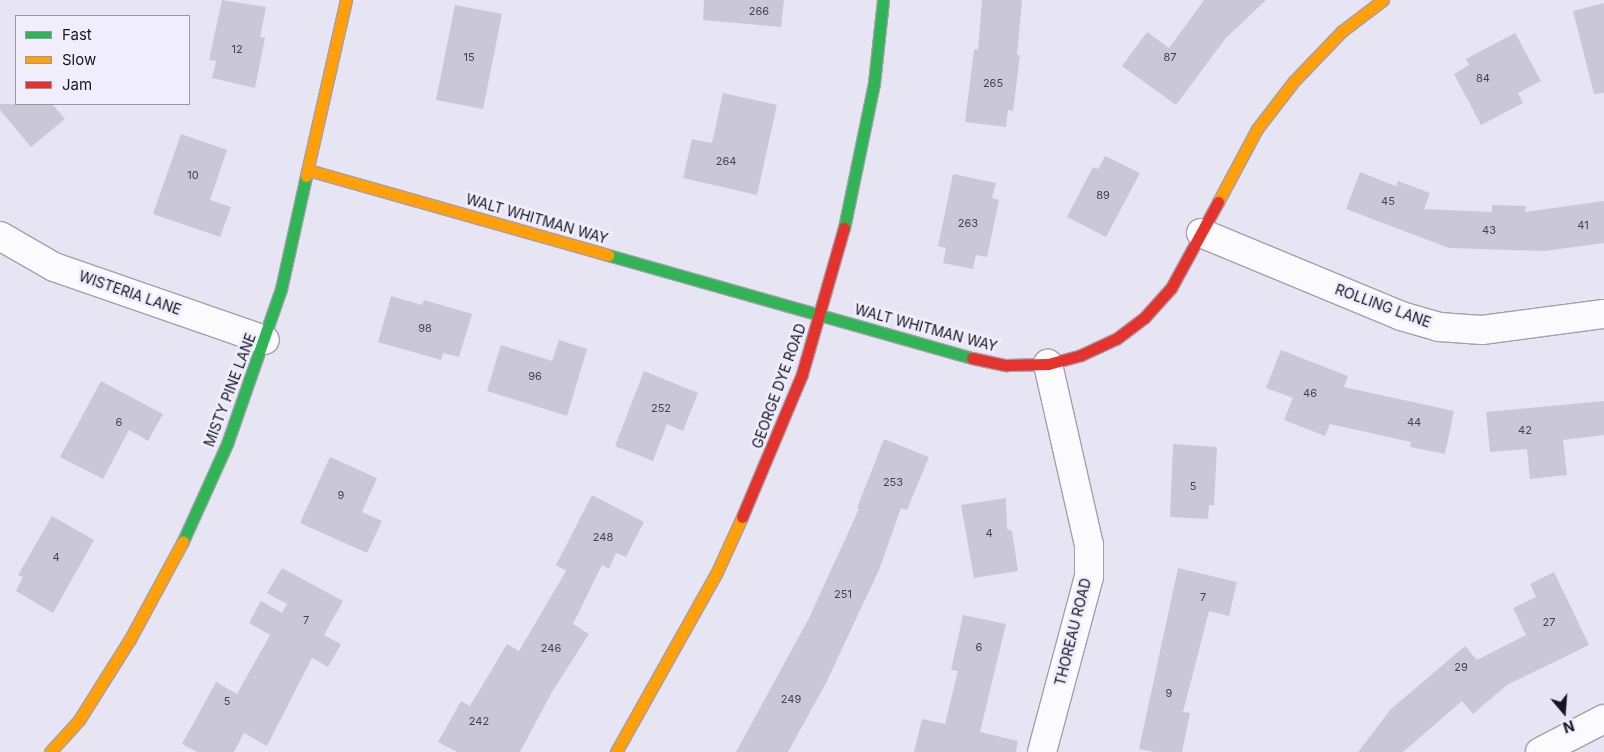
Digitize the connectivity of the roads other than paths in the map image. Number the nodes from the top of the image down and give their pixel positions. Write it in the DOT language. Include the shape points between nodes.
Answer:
graph roads {
  1 [pos="346,0"];
  2 [pos="883,0"];
  3 [pos="1383,0"];
  4 [pos="308,170"];
  5 [pos="1201,234"];
  6 [pos="0,236"];
  7 [pos="1604,314"];
  8 [pos="821,316"];
  9 [pos="265,340"];
  10 [pos="1048,364"];
  11 [pos="1604,720"];
  12 [pos="50,752"];
  13 [pos="616,752"];
  14 [pos="1042,752"];
  15 [pos="1540,752"];
  1 -- 4 [label="street, MISTY PINE LANE"];
  2 -- 8 [label="street, GEORGE DYE ROAD" via="874,83 854,191"];
  3 -- 5 [label="street, WALT WHITMAN WAY" via="1342,31 1294,81 1257,129"];
  4 -- 8 [label="street, WALT WHITMAN WAY"];
  4 -- 9 [label="street, MISTY PINE LANE" via="281,290"];
  5 -- 7 [label="street, ROLLING LANE" via="1401,316 1439,327 1482,330"];
  5 -- 10 [label="street, WALT WHITMAN WAY" via="1171,288 1144,318 1116,339 1081,355"];
  6 -- 9 [label="street, WISTERIA LANE" via="54,267"];
  8 -- 10 [label="street, WALT WHITMAN WAY" via="1006,365"];
  8 -- 13 [label="street, GEORGE DYE ROAD" via="762,475 716,574"];
  9 -- 12 [label="street, MISTY PINE LANE" via="226,444 182,543 130,639 79,720"];
  10 -- 14 [label="street, THOREAU ROAD" via="1089,545 1088,577"];
  11 -- 15 [label="street"];
}
